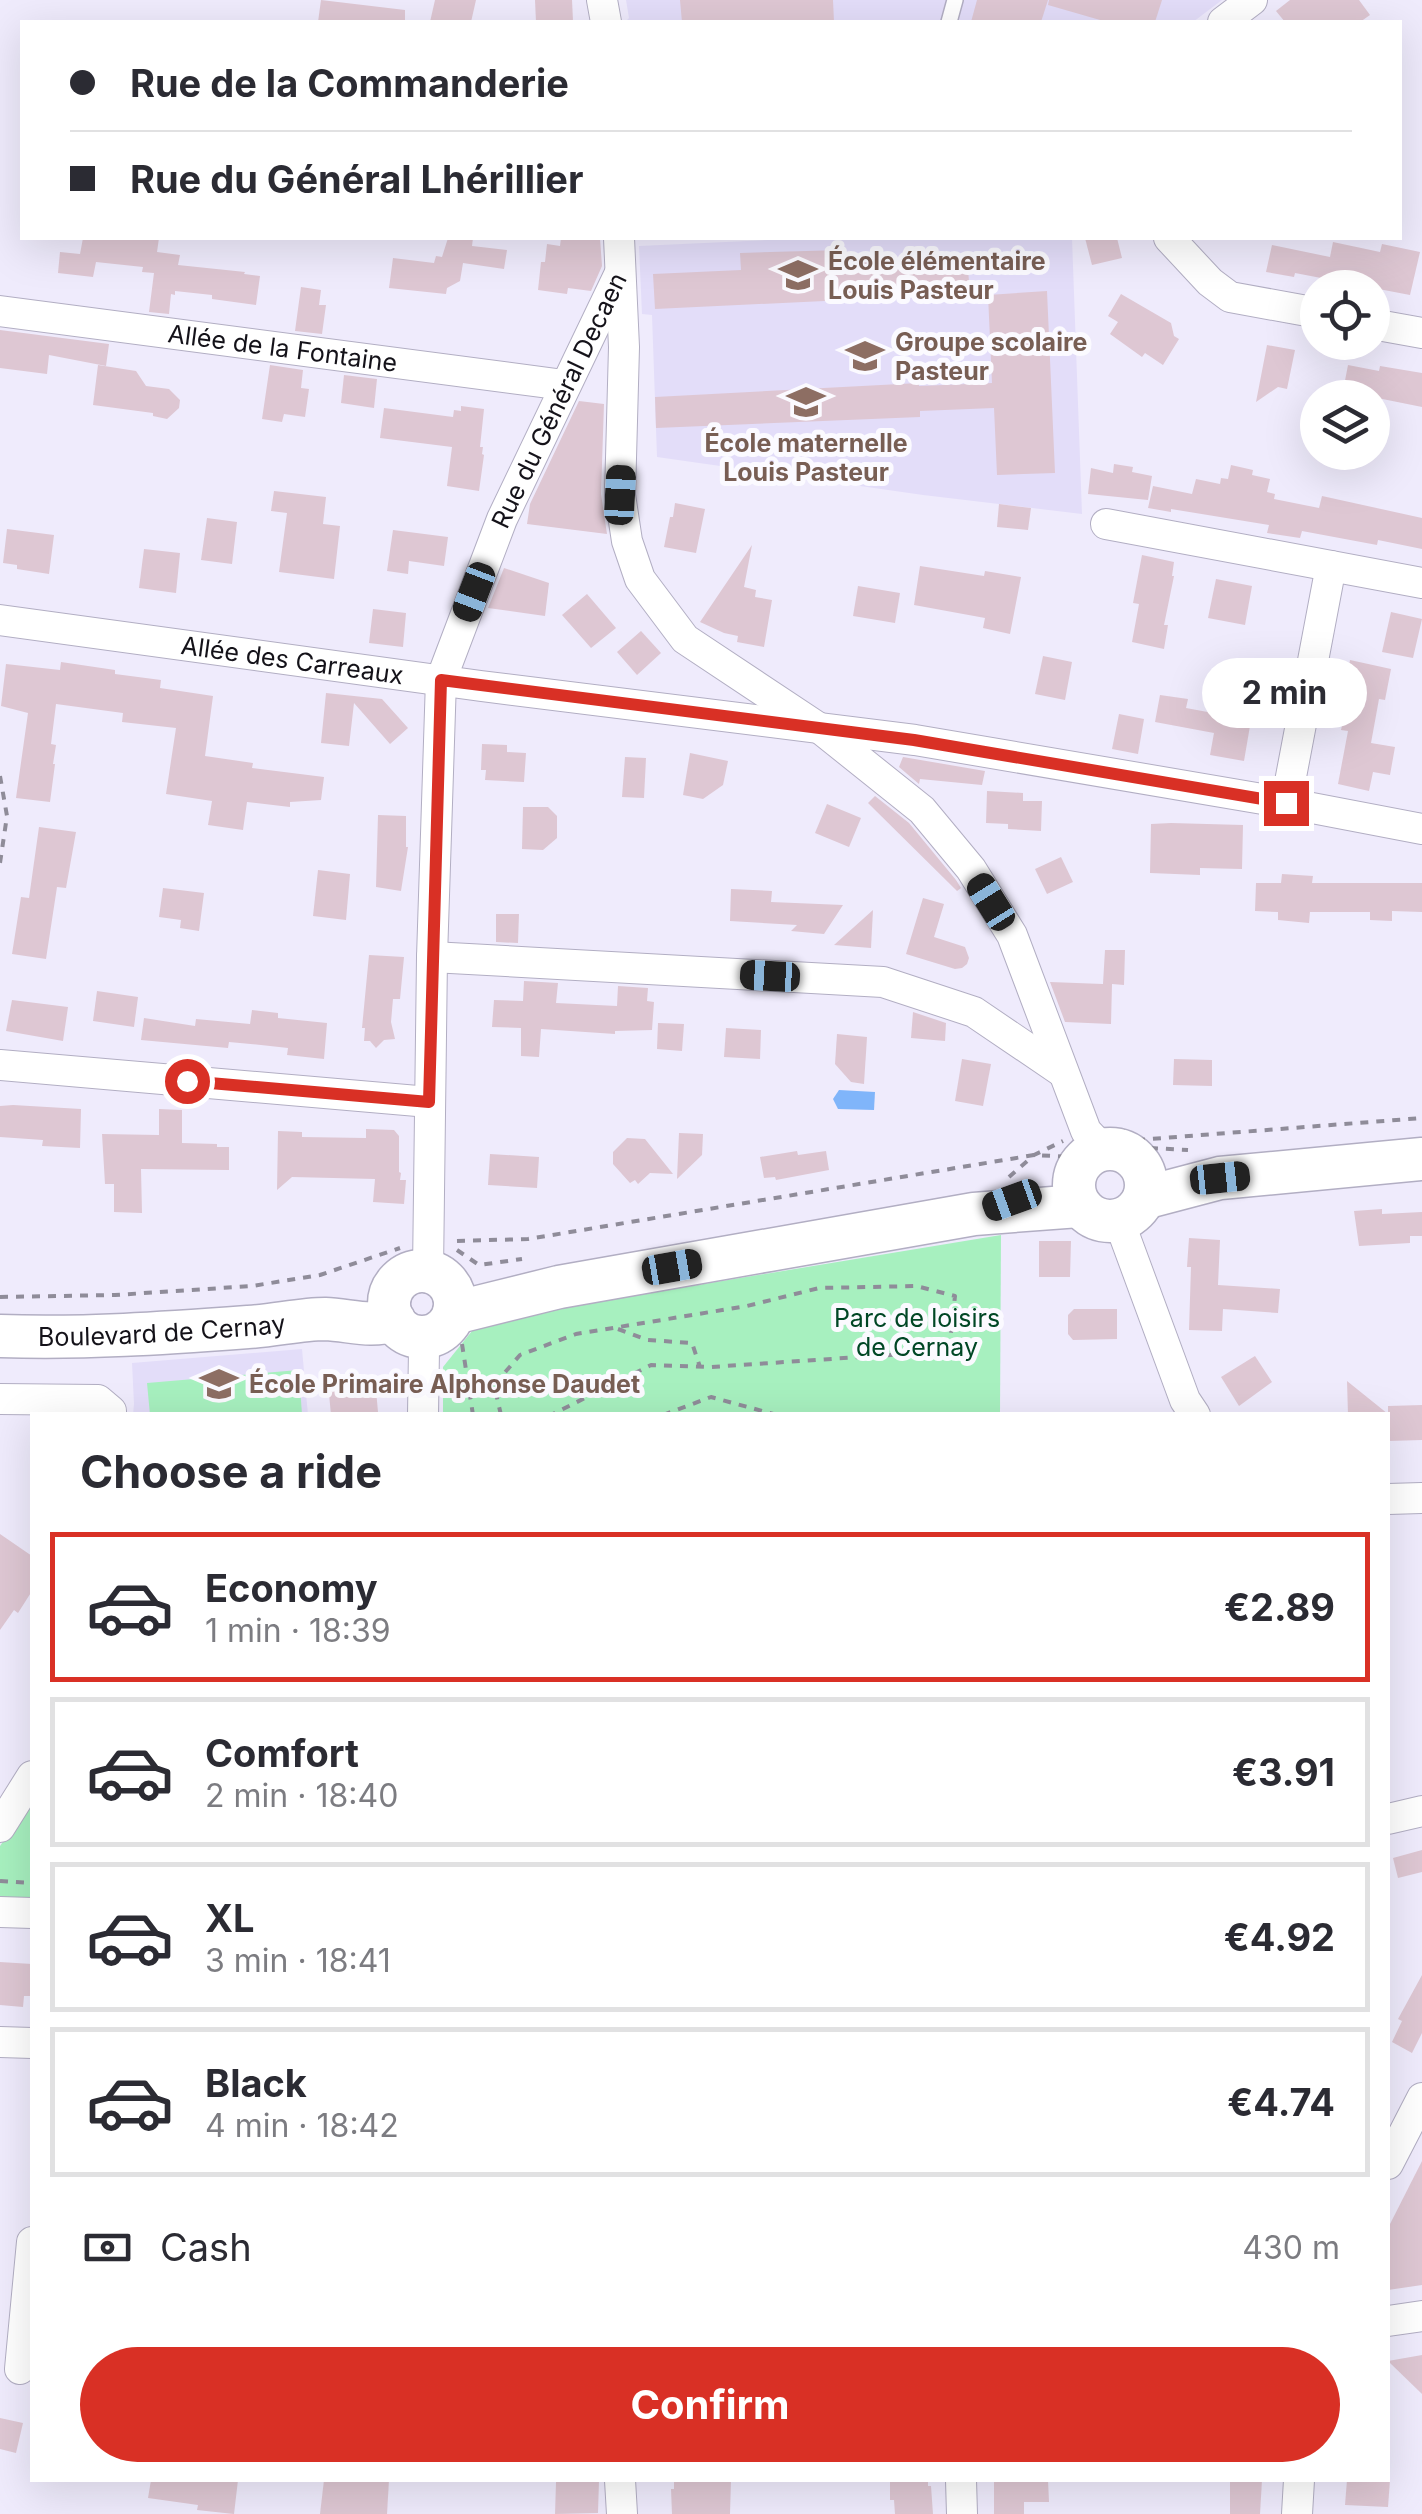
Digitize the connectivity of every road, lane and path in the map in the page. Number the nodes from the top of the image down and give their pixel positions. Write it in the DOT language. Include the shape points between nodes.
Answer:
graph roads {
  1 [pos="1252,0"];
  2 [pos="1226,20"];
  3 [pos="619,240"];
  4 [pos="1171,240"];
  5 [pos="620,273"];
  6 [pos="1300,310"];
  7 [pos="0,311"];
  8 [pos="1390,327"];
  9 [pos="1422,333"];
  10 [pos="564,385"];
  11 [pos="1106,524"];
  12 [pos="1331,566"];
  13 [pos="1422,583"];
  14 [pos="0,620"];
  15 [pos="441,680"];
  16 [pos="822,730"];
  17 [pos="0,776"];
  18 [pos="1286,803"];
  19 [pos="1422,829"];
  20 [pos="0,863"];
  21 [pos="432,957"];
  22 [pos="0,1065"];
  23 [pos="1061,1071"];
  24 [pos="429,1102"];
  25 [pos="1422,1118"];
  26 [pos="1034,1155"];
  27 [pos="1422,1159"];
  28 [pos="1211,1164"];
  29 [pos="1108,1172"];
  30 [pos="1006,1179"];
  31 [pos="547,1272"];
  32 [pos="0,1297"];
  33 [pos="430,1301"];
  34 [pos="614,1328"];
  35 [pos="0,1336"];
  36 [pos="700,1367"];
  37 [pos="0,1399"];
  38 [pos="111,1412"];
  39 [pos="423,1412"];
  40 [pos="472,1412"];
  41 [pos="500,1412"];
  42 [pos="556,1412"];
  43 [pos="672,1412"];
  44 [pos="765,1412"];
  45 [pos="1194,1412"];
  46 [pos="1422,1498"];
  47 [pos="1390,1499"];
  48 [pos="30,1779"];
  49 [pos="1422,1811"];
  50 [pos="1390,1819"];
  51 [pos="0,1827"];
  52 [pos="0,1882"];
  53 [pos="30,1883"];
  54 [pos="0,1912"];
  55 [pos="30,1913"];
  56 [pos="0,2042"];
  57 [pos="30,2043"];
  58 [pos="1422,2098"];
  59 [pos="1390,2160"];
  60 [pos="30,2260"];
  61 [pos="1422,2316"];
  62 [pos="1390,2321"];
  63 [pos="18,2368"];
  64 [pos="620,2482"];
  65 [pos="961,2482"];
  66 [pos="1299,2482"];
  67 [pos="622,2514"];
  68 [pos="962,2514"];
  69 [pos="1297,2514"];
  1 -- 2 [label="street"];
  3 -- 5 [label="street, Rue du Général Decaen"];
  4 -- 6 [label="street" via="1230,296"];
  5 -- 10 [label="street, Rue du Général Decaen"];
  5 -- 16 [label="street" via="620,495 640,580 685,639"];
  7 -- 10 [label="street, Allée de la Fontaine"];
  8 -- 9 [label="street"];
  10 -- 15 [label="street, Rue du Général Decaen" via="502,519"];
  11 -- 12 [label="street"];
  12 -- 13 [label="street"];
  12 -- 18 [label="street"];
  14 -- 15 [label="street, Allée des Carreaux"];
  15 -- 16 [label="street, Allée des Carreaux"];
  15 -- 21 [label="street, Rue du Général Decaen"];
  16 -- 18 [label="street, Allée des Carreaux"];
  16 -- 23 [label="street" via="922,810 970,869 1012,936"];
  17 -- 20 [label="path" via="8,816"];
  18 -- 19 [label="street, Allée des Carreaux"];
  21 -- 23 [label="street" via="884,982 974,1012"];
  21 -- 24 [label="street, Rue du Général Decaen"];
  22 -- 24 [label="street"];
  23 -- 29 [label="street"];
  24 -- 33 [label="street, Rue du Général Decaen"];
  25 -- 29 [label="path"];
  26 -- 29 [label="path"];
  26 -- 29 [label="path"];
  26 -- 30 [label="path"];
  26 -- 33 [label="path" via="528,1239"];
  27 -- 28 [label="street, Boulevard de Cernay"];
  28 -- 29 [label="street, Boulevard de Cernay"];
  28 -- 29 [label="path" via="1149,1148"];
  29 -- 31 [label="street, Boulevard de Cernay" via="974,1214"];
  29 -- 45 [label="street"];
  31 -- 33 [label="street, Boulevard de Cernay"];
  31 -- 33 [label="path" via="479,1266 458,1250"];
  32 -- 33 [label="path" via="252,1286 320,1275 410,1244"];
  33 -- 35 [label="street, Boulevard de Cernay" via="254,1327"];
  33 -- 39 [label="street, Rue du Général Decaen"];
  33 -- 40 [label="path"];
  34 -- 36 [label="path" via="648,1340 692,1343"];
  34 -- 36 [label="path" via="820,1288 916,1286 955,1296 949,1351"];
  34 -- 41 [label="path" via="520,1355 494,1385"];
  36 -- 42 [label="path" via="652,1365"];
  37 -- 38 [label="street" via="98,1400"];
  43 -- 44 [label="path" via="711,1397"];
  46 -- 47 [label="street"];
  48 -- 51 [label="street"];
  49 -- 50 [label="street"];
  52 -- 53 [label="path"];
  54 -- 55 [label="street"];
  56 -- 57 [label="street"];
  58 -- 59 [label="street"];
  60 -- 63 [label="street"];
  61 -- 62 [label="street"];
  64 -- 67 [label="street"];
  65 -- 68 [label="street"];
  66 -- 69 [label="street"];
}
